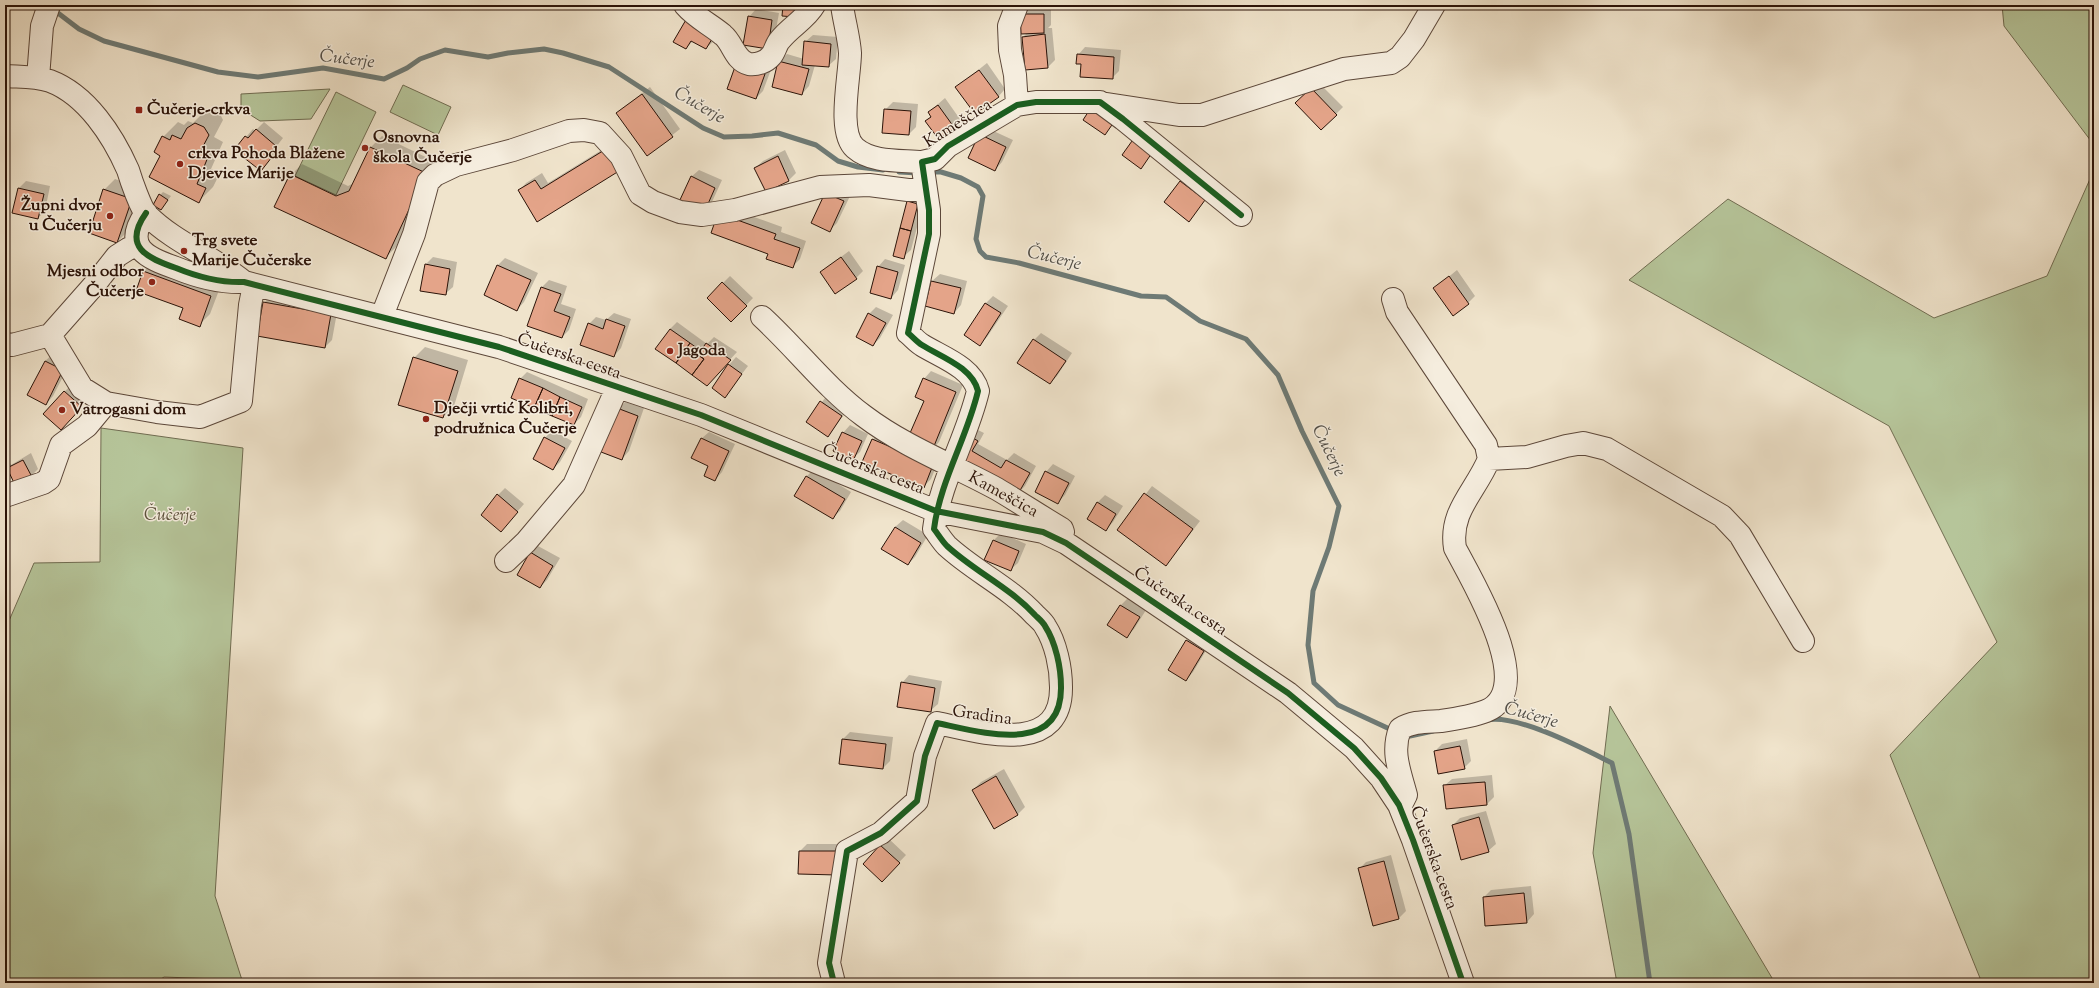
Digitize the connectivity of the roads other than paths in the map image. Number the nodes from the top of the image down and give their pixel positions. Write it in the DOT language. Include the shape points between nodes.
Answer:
graph roads {
  1 [pos="685,5"];
  2 [pos="814,5"];
  3 [pos="842,5"];
  4 [pos="1017,5"];
  5 [pos="1434,5"];
  6 [pos="47,11"];
  7 [pos="5,76"];
  8 [pos="38,78"];
  9 [pos="1100,102"];
  10 [pos="1017,105"];
  11 [pos="923,174"];
  12 [pos="146,213"];
  13 [pos="1241,215"];
  14 [pos="138,245"];
  15 [pos="249,283"];
  16 [pos="1393,299"];
  17 [pos="382,316"];
  18 [pos="762,317"];
  19 [pos="50,335"];
  20 [pos="5,344"];
  21 [pos="617,388"];
  22 [pos="106,403"];
  23 [pos="1490,459"];
  24 [pos="953,468"];
  25 [pos="5,496"];
  26 [pos="936,511"];
  27 [pos="1066,543"];
  28 [pos="506,561"];
  29 [pos="1803,641"];
  30 [pos="1400,807"];
  31 [pos="834,983"];
  32 [pos="1463,983"];
  1 -- 2 [label="street" via="696,16 724,35 740,59 749,64 760,64 772,56 780,40"];
  3 -- 11 [label="street, Kameščica" via="850,52 845,112 845,128 849,140 855,148 874,158"];
  4 -- 10 [label="street" via="1009,26"];
  5 -- 9 [label="street, Kameščica" via="1414,39 1400,57 1391,63 1344,69 1202,115 1136,110"];
  6 -- 8 [label="street" via="42,26"];
  7 -- 8 [label="street"];
  8 -- 12 [label="street" via="51,81 68,92 98,118 118,148"];
  9 -- 10 [label="street, Kameščica" via="1036,102"];
  9 -- 13 [label="street"];
  10 -- 11 [label="street, Kameščica" via="948,146"];
  11 -- 17 [label="street" via="908,190 869,185 820,188 735,210 702,215 680,212 640,194 621,156 600,133 570,131 456,166 435,175 428,182 414,234"];
  11 -- 24 [label="street, Kameščica" via="929,210 929,234 908,333 921,344 954,363 970,377 978,391"];
  12 -- 14 [label="street" via="136,229"];
  12 -- 15 [label="street" via="174,236"];
  14 -- 15 [label="street" via="154,260 188,273 215,281"];
  14 -- 19 [label="street" via="117,256"];
  15 -- 17 [label="street, Čučerska cesta"];
  15 -- 22 [label="street" via="241,401 200,417"];
  16 -- 23 [label="street" via="1402,318 1486,445"];
  17 -- 21 [label="street, Čučerska cesta" via="499,348"];
  18 -- 24 [label="street" via="790,343 840,398 898,438"];
  19 -- 20 [label="street" via="12,345"];
  19 -- 22 [label="street" via="82,388"];
  21 -- 26 [label="street, Čučerska cesta" via="701,415"];
  21 -- 28 [label="street" via="574,485 526,542"];
  22 -- 25 [label="street" via="87,426 61,445 50,479"];
  23 -- 29 [label="street" via="1527,457 1583,443 1607,449 1722,516 1740,536"];
  23 -- 30 [label="street" via="1455,521 1453,533 1455,548 1499,638 1506,665 1503,692 1497,704 1486,711 1442,721 1414,722 1400,729 1395,742 1406,795"];
  24 -- 26 [label="street, Kameščica"];
  24 -- 27 [label="street, Kameščica" via="997,489 1062,529"];
  26 -- 27 [label="street, Čučerska cesta" via="1043,532"];
  26 -- 31 [label="street, Gradina" via="934,529 946,545 1024,603 1045,626 1061,672 1058,711 1050,724 1020,735 981,732 938,724 925,756 917,801 881,833 847,851 829,963"];
  27 -- 30 [label="street, Čučerska cesta" via="1288,693 1354,748 1381,778"];
  30 -- 32 [label="street, Čučerska cesta"];
}
